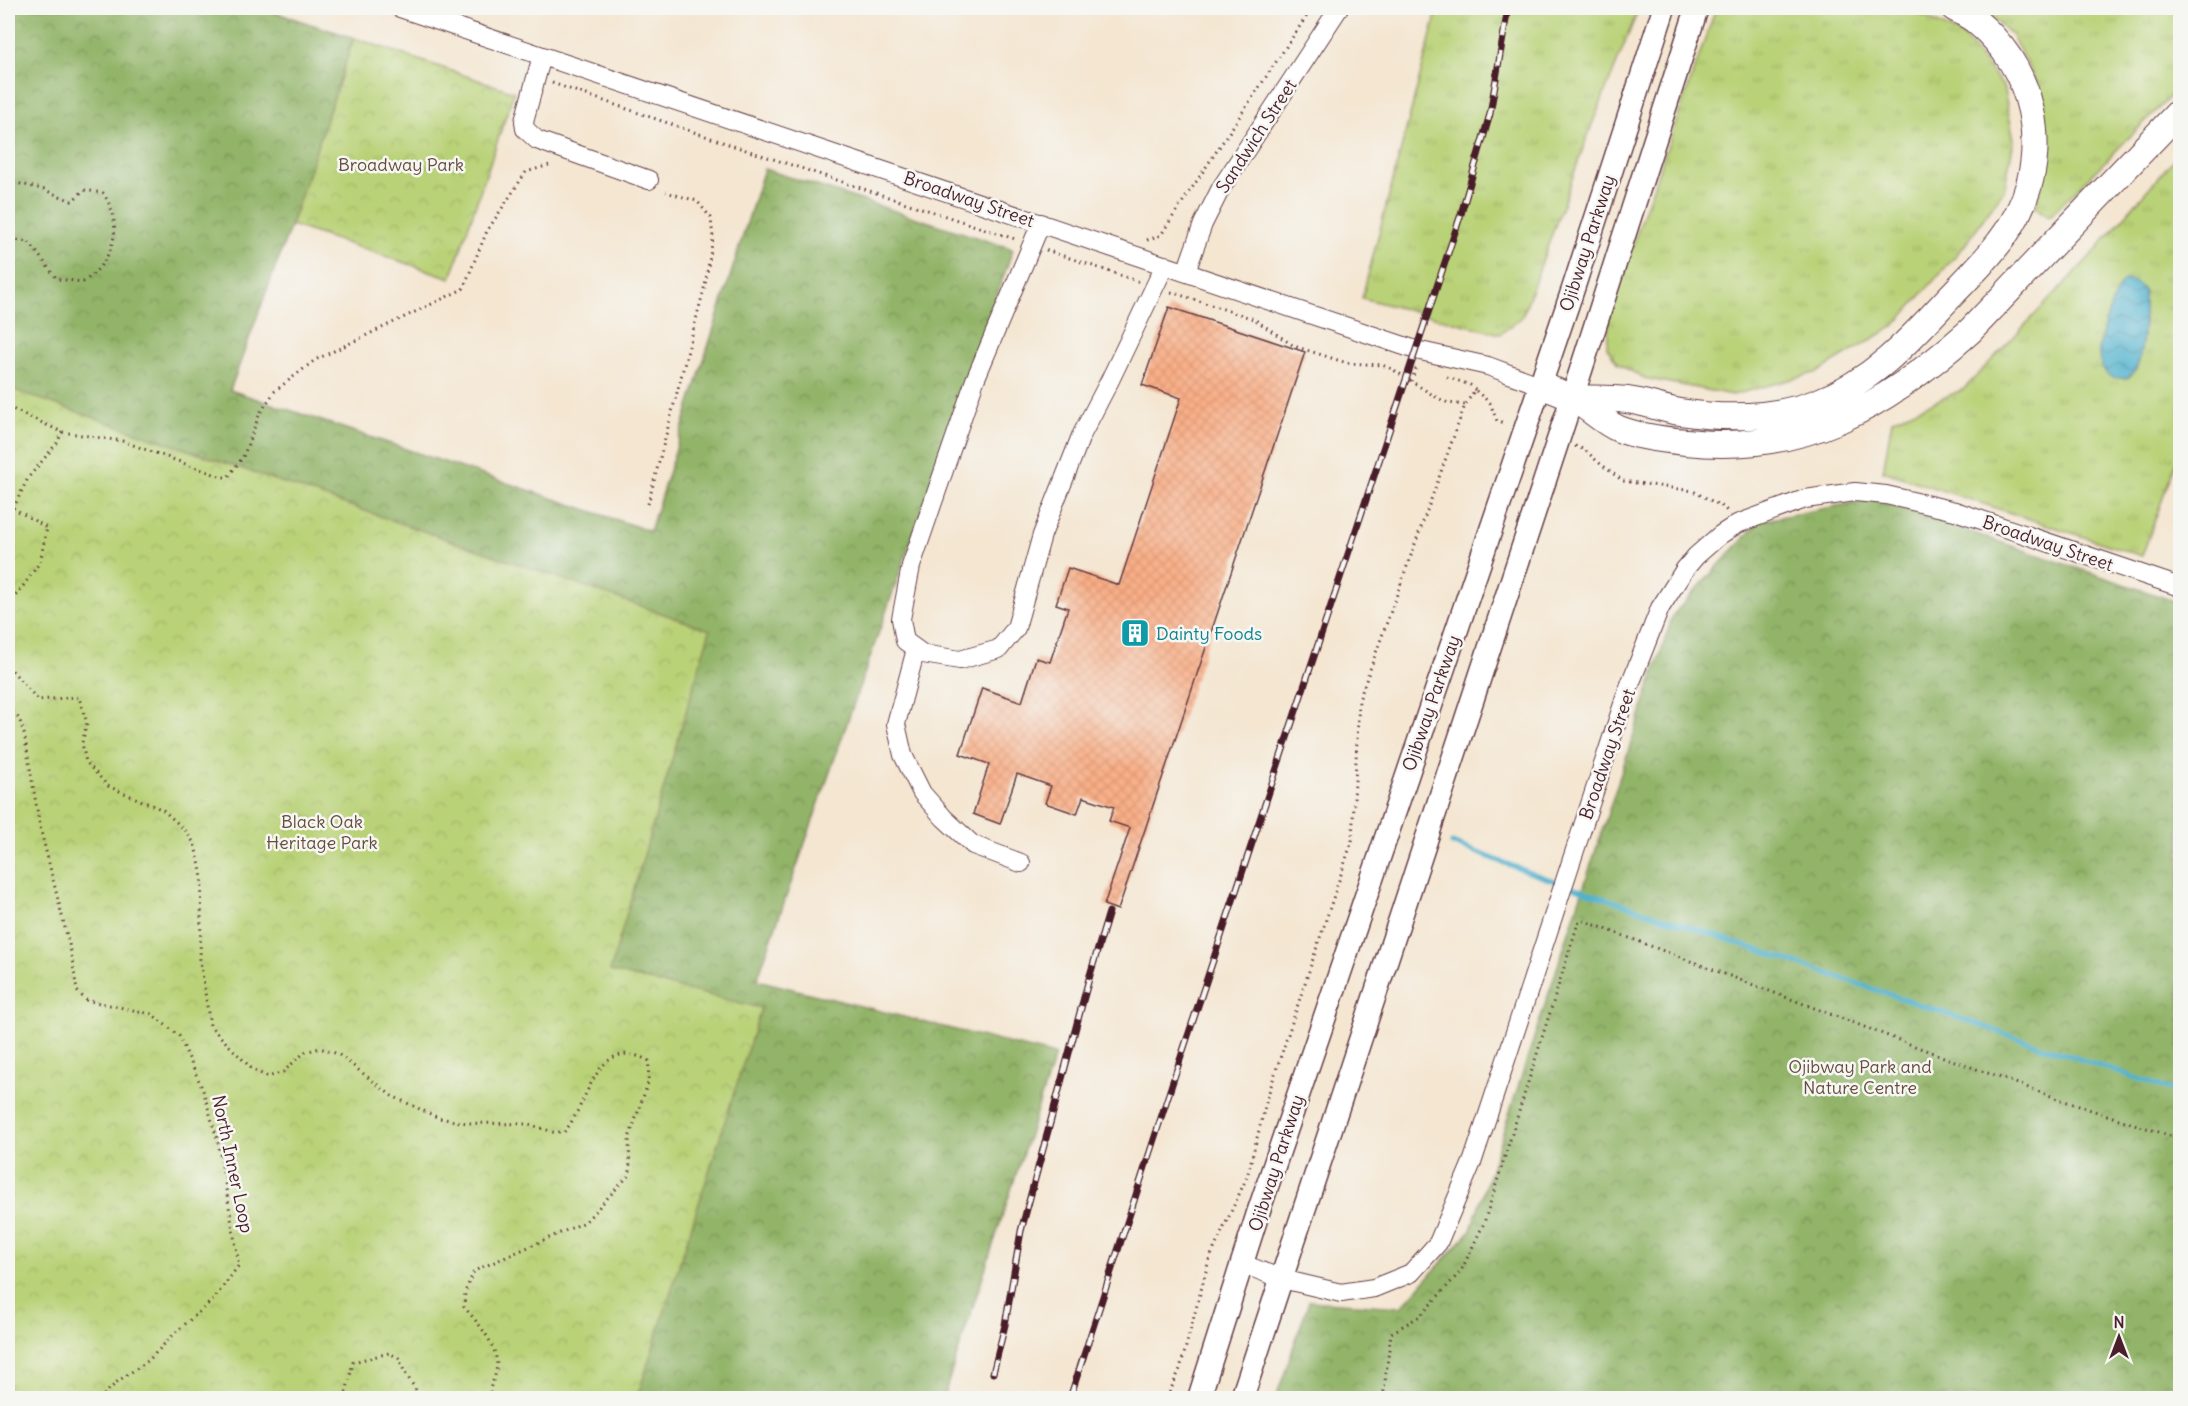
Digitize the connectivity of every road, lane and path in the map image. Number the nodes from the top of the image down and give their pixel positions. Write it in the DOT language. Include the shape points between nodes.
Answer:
graph roads {
  1 [pos="400,8"];
  2 [pos="1312,8"];
  3 [pos="1339,8"];
  4 [pos="1664,8"];
  5 [pos="1697,8"];
  6 [pos="1954,8"];
  7 [pos="542,56"];
  8 [pos="536,77"];
  9 [pos="2181,111"];
  10 [pos="567,151"];
  11 [pos="649,180"];
  12 [pos="8,181"];
  13 [pos="666,192"];
  14 [pos="1041,223"];
  15 [pos="8,239"];
  16 [pos="1142,240"];
  17 [pos="1032,245"];
  18 [pos="1165,265"];
  19 [pos="1186,272"];
  20 [pos="1155,287"];
  21 [pos="1421,368"];
  22 [pos="1444,376"];
  23 [pos="1411,381"];
  24 [pos="1539,385"];
  25 [pos="1475,390"];
  26 [pos="1572,398"];
  27 [pos="1465,405"];
  28 [pos="8,406"];
  29 [pos="62,432"];
  30 [pos="648,504"];
  31 [pos="8,505"];
  32 [pos="11,508"];
  33 [pos="8,519"];
  34 [pos="2181,587"];
  35 [pos="8,603"];
  36 [pos="916,649"];
  37 [pos="8,666"];
  38 [pos="8,709"];
  39 [pos="1021,863"];
  40 [pos="2181,1139"];
  41 [pos="1243,1264"];
  42 [pos="1282,1279"];
  43 [pos="101,1398"];
  44 [pos="345,1398"];
  45 [pos="421,1398"];
  46 [pos="490,1398"];
  47 [pos="1199,1398"];
  48 [pos="1242,1398"];
  49 [pos="1383,1398"];
  1 -- 7 [label="street, Broadway Street"];
  2 -- 16 [label="path" via="1165,230 1155,238"];
  3 -- 19 [label="street, Sandwich Street" via="1221,188"];
  4 -- 24 [label="main road, Ojibway Parkway"];
  5 -- 26 [label="main road, Ojibway Parkway"];
  6 -- 26 [label="highway" via="1976,21 2002,48 2022,79 2032,112 2035,148 2029,183 2016,215 1993,249 1901,350 1864,378 1818,402 1768,415 1723,417 1678,412 1628,400"];
  7 -- 8 [label="street"];
  7 -- 14 [label="street, Broadway Street"];
  8 -- 10 [label="street" via="525,129 537,140"];
  8 -- 17 [label="path"];
  9 -- 26 [label="highway" via="1970,331 1904,385 1840,420 1790,438 1713,446 1618,429"];
  10 -- 11 [label="street"];
  10 -- 29 [label="path" via="558,163 526,172 487,231 463,289 315,360 275,391 260,413 243,457 228,477 122,441"];
  12 -- 15 [label="path" via="72,201 84,190 103,193 116,221 110,255 83,282 57,279 29,242"];
  13 -- 30 [label="path" via="697,201 711,218 713,238 705,285"];
  14 -- 17 [label="street"];
  14 -- 18 [label="street, Broadway Street"];
  17 -- 20 [label="path"];
  17 -- 36 [label="street" via="975,380 911,566 901,619 905,641"];
  18 -- 19 [label="street, Broadway Street"];
  18 -- 20 [label="street"];
  19 -- 24 [label="street, Broadway Street" via="1416,350 1488,366"];
  20 -- 23 [label="path" via="1254,319 1294,346 1347,363 1382,365"];
  20 -- 36 [label="street" via="1081,436 1042,535 1016,628 999,649 960,660 923,654"];
  21 -- 23 [label="path" via="1416,369"];
  22 -- 25 [label="path"];
  23 -- 27 [label="path" via="1448,403"];
  24 -- 26 [label="highway"];
  24 -- 41 [label="main road, Ojibway Parkway"];
  26 -- 42 [label="main road, Ojibway Parkway"];
  28 -- 29 [label="path"];
  29 -- 32 [label="path"];
  31 -- 32 [label="path"];
  32 -- 33 [label="path"];
  32 -- 35 [label="path" via="47,528 40,562"];
  34 -- 42 [label="street, Broadway Street" via="1955,512 1886,495 1855,492 1805,498 1737,524 1720,535 1685,569 1656,619 1627,692 1473,1160 1438,1243 1412,1273 1374,1288 1341,1293"];
  36 -- 39 [label="street" via="896,724 903,755 922,793 973,845"];
  37 -- 46 [label="path" via="38,700 79,697 87,723 82,743 86,762 108,786 163,810 194,843 202,879 200,959 210,1026 253,1070 268,1077 284,1072 305,1052 320,1048 338,1054 392,1096 439,1118 466,1123 529,1124 564,1132 603,1064 618,1056 637,1054 649,1061 648,1083 629,1138 630,1174 585,1222 474,1271 465,1292 464,1307 480,1324 494,1351 496,1370 489,1387"];
  38 -- 43 [label="path, North Inner Loop" via="19,718 24,734 40,827 77,991 86,1000 152,1014 179,1036 203,1090 218,1142 239,1265 214,1299 148,1361"];
  40 -- 49 [label="path" via="1969,1066 1582,920 1484,1222 1461,1271 1420,1316 1391,1333"];
  41 -- 42 [label="street, Broadway Street"];
  41 -- 47 [label="main road, Ojibway Parkway"];
  42 -- 48 [label="main road, Ojibway Parkway"];
  44 -- 45 [label="path" via="353,1362 389,1353 399,1358"];
}
